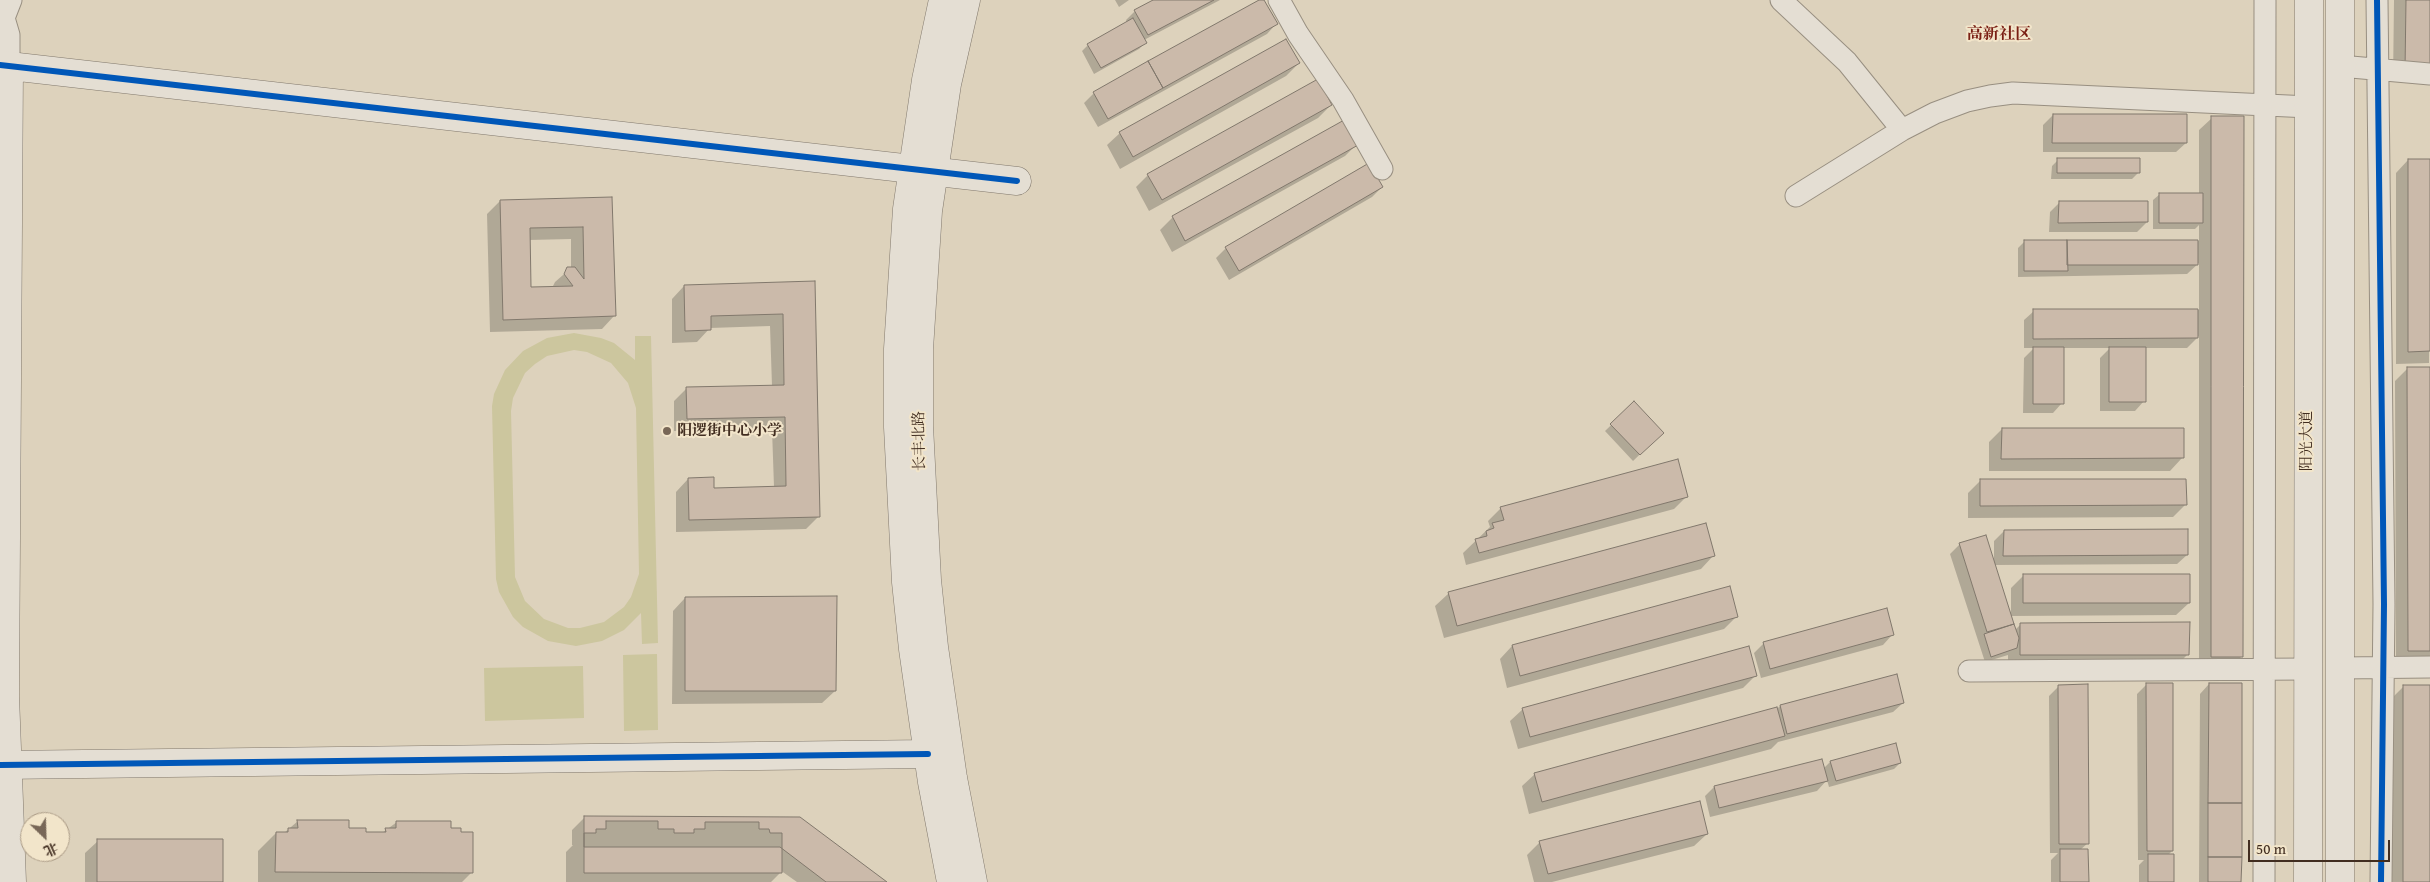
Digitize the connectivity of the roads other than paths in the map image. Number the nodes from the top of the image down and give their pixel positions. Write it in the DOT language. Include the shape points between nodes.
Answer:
graph roads {
  1 [pos="943,0"];
  2 [pos="966,0"];
  3 [pos="1279,0"];
  4 [pos="1781,0"];
  5 [pos="2265,0"];
  6 [pos="2309,0"];
  7 [pos="2340,0"];
  8 [pos="2377,0"];
  9 [pos="5,13"];
  10 [pos="2340,66"];
  11 [pos="2378,70"];
  12 [pos="4,73"];
  13 [pos="2430,74"];
  14 [pos="2264,104"];
  15 [pos="2309,107"];
  16 [pos="1902,130"];
  17 [pos="1382,169"];
  18 [pos="922,177"];
  19 [pos="1016,188"];
  20 [pos="1796,196"];
  21 [pos="2430,667"];
  22 [pos="2308,668"];
  23 [pos="2340,668"];
  24 [pos="2383,668"];
  25 [pos="2264,669"];
  26 [pos="1969,670"];
  27 [pos="928,754"];
  28 [pos="3,765"];
  29 [pos="12,882"];
  30 [pos="951,882"];
  31 [pos="973,882"];
  32 [pos="2264,882"];
  33 [pos="2308,882"];
  34 [pos="2340,882"];
  35 [pos="2381,882"];
  1 -- 18 [label="street, 长丰北路" via="926,80"];
  2 -- 18 [label="street, 长丰北路"];
  3 -- 17 [label="street" via="1343,100"];
  4 -- 16 [label="street" via="1847,62"];
  5 -- 14 [label="street"];
  6 -- 15 [label="street, 阳光大道"];
  7 -- 10 [label="street"];
  8 -- 11 [label="street"];
  9 -- 12 [label="street" via="9,35"];
  10 -- 11 [label="street"];
  10 -- 23 [label="street"];
  11 -- 13 [label="street"];
  11 -- 24 [label="street"];
  12 -- 18 [label="street"];
  12 -- 28 [label="street"];
  14 -- 15 [label="street"];
  14 -- 16 [label="street" via="2013,93 1967,101"];
  14 -- 25 [label="street"];
  15 -- 22 [label="street, 阳光大道"];
  16 -- 20 [label="street"];
  18 -- 19 [label="street"];
  18 -- 27 [label="street, 长丰北路" via="900,296 898,437 906,582"];
  18 -- 31 [label="street, 长丰北路" via="919,349 927,580 942,712"];
  21 -- 24 [label="street"];
  22 -- 25 [label="street"];
  22 -- 33 [label="street, 阳光大道"];
  23 -- 24 [label="street"];
  23 -- 34 [label="street"];
  24 -- 35 [label="street"];
  25 -- 26 [label="street"];
  25 -- 32 [label="street"];
  27 -- 28 [label="street"];
  27 -- 30 [label="street, 长丰北路"];
  28 -- 29 [label="street"];
}
